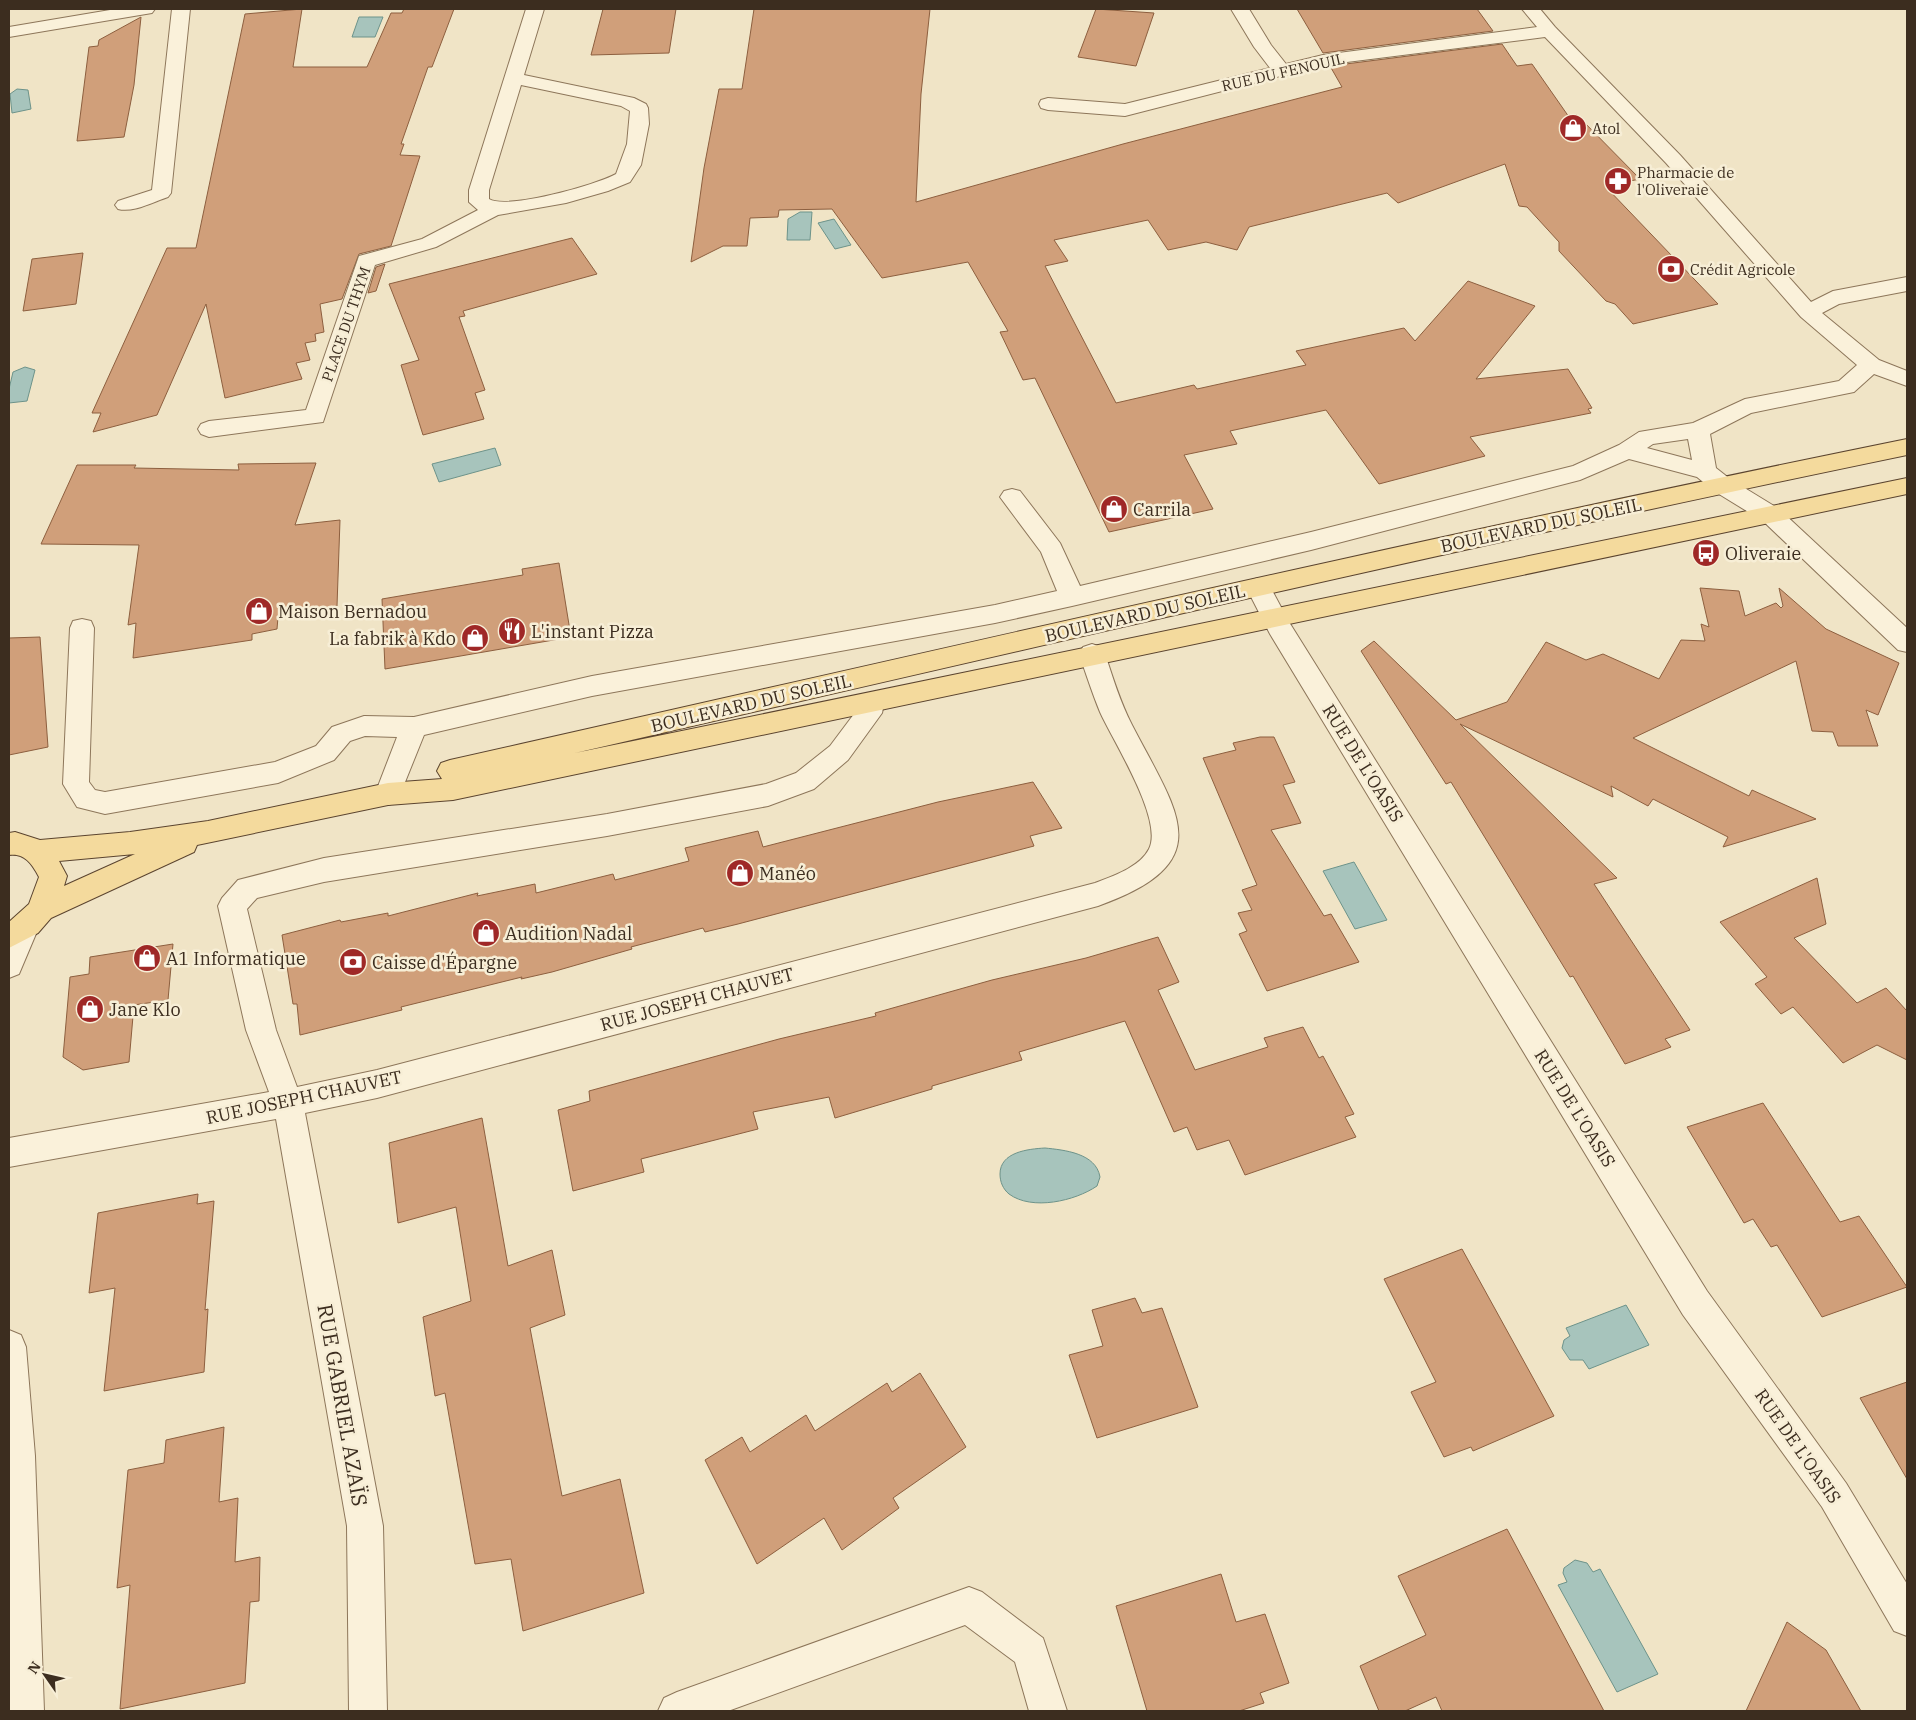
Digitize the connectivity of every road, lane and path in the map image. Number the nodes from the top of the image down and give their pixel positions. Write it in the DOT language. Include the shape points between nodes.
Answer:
graph roads {
  1 [pos="146,9"];
  2 [pos="181,9"];
  3 [pos="535,9"];
  4 [pos="1240,9"];
  5 [pos="1531,9"];
  6 [pos="1549,31"];
  7 [pos="9,32"];
  8 [pos="1282,70"];
  9 [pos="515,74"];
  10 [pos="1048,104"];
  11 [pos="125,206"];
  12 [pos="493,210"];
  13 [pos="1907,284"];
  14 [pos="1808,312"];
  15 [pos="1871,365"];
  16 [pos="1907,379"];
  17 [pos="210,429"];
  18 [pos="1698,430"];
  19 [pos="1907,448"];
  20 [pos="1627,451"];
  21 [pos="1714,478"];
  22 [pos="1907,486"];
  23 [pos="1012,497"];
  24 [pos="1771,514"];
  25 [pos="1258,587"];
  26 [pos="1072,597"];
  27 [pos="1275,618"];
  28 [pos="82,628"];
  29 [pos="1907,643"];
  30 [pos="1092,654"];
  31 [pos="871,703"];
  32 [pos="414,727"];
  33 [pos="388,794"];
  34 [pos="208,832"];
  35 [pos="9,844"];
  36 [pos="39,852"];
  37 [pos="44,908"];
  38 [pos="16,932"];
  39 [pos="9,965"];
  40 [pos="288,1103"];
  41 [pos="9,1152"];
  42 [pos="9,1346"];
  43 [pos="13,1458"];
  44 [pos="1907,1618"];
  45 [pos="25,1711"];
  46 [pos="368,1711"];
  47 [pos="677,1711"];
  48 [pos="1048,1711"];
  1 -- 7 [label="street"];
  2 -- 11 [label="street" via="161,193"];
  3 -- 9 [label="street"];
  4 -- 8 [label="street" via="1263,47"];
  5 -- 6 [label="street"];
  6 -- 8 [label="street, RUE DU FENOUIL" via="1323,60"];
  6 -- 14 [label="street" via="1673,159"];
  8 -- 10 [label="street, RUE DU FENOUIL" via="1125,110"];
  9 -- 12 [label="street" via="479,190 479,202"];
  9 -- 12 [label="street, PLACE DU THYM" via="627,102 639,108 641,118 631,169 622,179 518,208"];
  12 -- 17 [label="street, PLACE DU THYM" via="430,243 366,261 315,416"];
  13 -- 14 [label="street" via="1833,298"];
  14 -- 15 [label="street"];
  15 -- 16 [label="street"];
  15 -- 18 [label="street" via="1846,387 1745,407"];
  18 -- 20 [label="street" via="1647,437"];
  18 -- 21 [label="street"];
  19 -- 21 [label="main road, BOULEVARD DU SOLEIL"];
  20 -- 21 [label="street"];
  20 -- 26 [label="street" via="1580,472 1311,541"];
  21 -- 24 [label="street"];
  21 -- 25 [label="main road, BOULEVARD DU SOLEIL"];
  22 -- 24 [label="main road, BOULEVARD DU SOLEIL"];
  23 -- 26 [label="street" via="1052,549"];
  24 -- 27 [label="main road, BOULEVARD DU SOLEIL"];
  24 -- 29 [label="street"];
  25 -- 27 [label="street, RUE DE L'OASIS"];
  25 -- 33 [label="main road, BOULEVARD DU SOLEIL" via="452,770"];
  26 -- 32 [label="street" via="995,614 592,686"];
  27 -- 30 [label="main road, BOULEVARD DU SOLEIL"];
  27 -- 44 [label="street, RUE DE L'OASIS" via="1695,1303 1834,1495"];
  28 -- 32 [label="street" via="76,784 86,799 104,803 278,772 325,753 341,734 364,726"];
  30 -- 31 [label="main road, BOULEVARD DU SOLEIL"];
  30 -- 40 [label="street, RUE JOSEPH CHAUVET" via="1112,712 1162,813 1166,839 1156,861 1131,881 1098,894 560,1036 377,1084"];
  31 -- 33 [label="main road, BOULEVARD DU SOLEIL" via="453,789"];
  31 -- 40 [label="street, RUE GABRIEL AZAÏS" via="869,713 839,753 805,781 768,795 607,825 324,870 248,888 232,906 261,1030"];
  32 -- 33 [label="street"];
  33 -- 34 [label="main road, BOULEVARD DU SOLEIL"];
  34 -- 36 [label="main road, BOULEVARD DU SOLEIL" via="130,844"];
  34 -- 37 [label="main road, BOULEVARD DU SOLEIL"];
  35 -- 36 [label="main road" via="15,843"];
  36 -- 37 [label="main road" via="53,876"];
  37 -- 38 [label="main road"];
  38 -- 39 [label="street"];
  40 -- 41 [label="street, RUE JOSEPH CHAUVET"];
  40 -- 46 [label="street, RUE GABRIEL AZAÏS" via="365,1526"];
  42 -- 43 [label="street"];
  43 -- 45 [label="street"];
  47 -- 48 [label="street" via="969,1605 1030,1651"];
}
